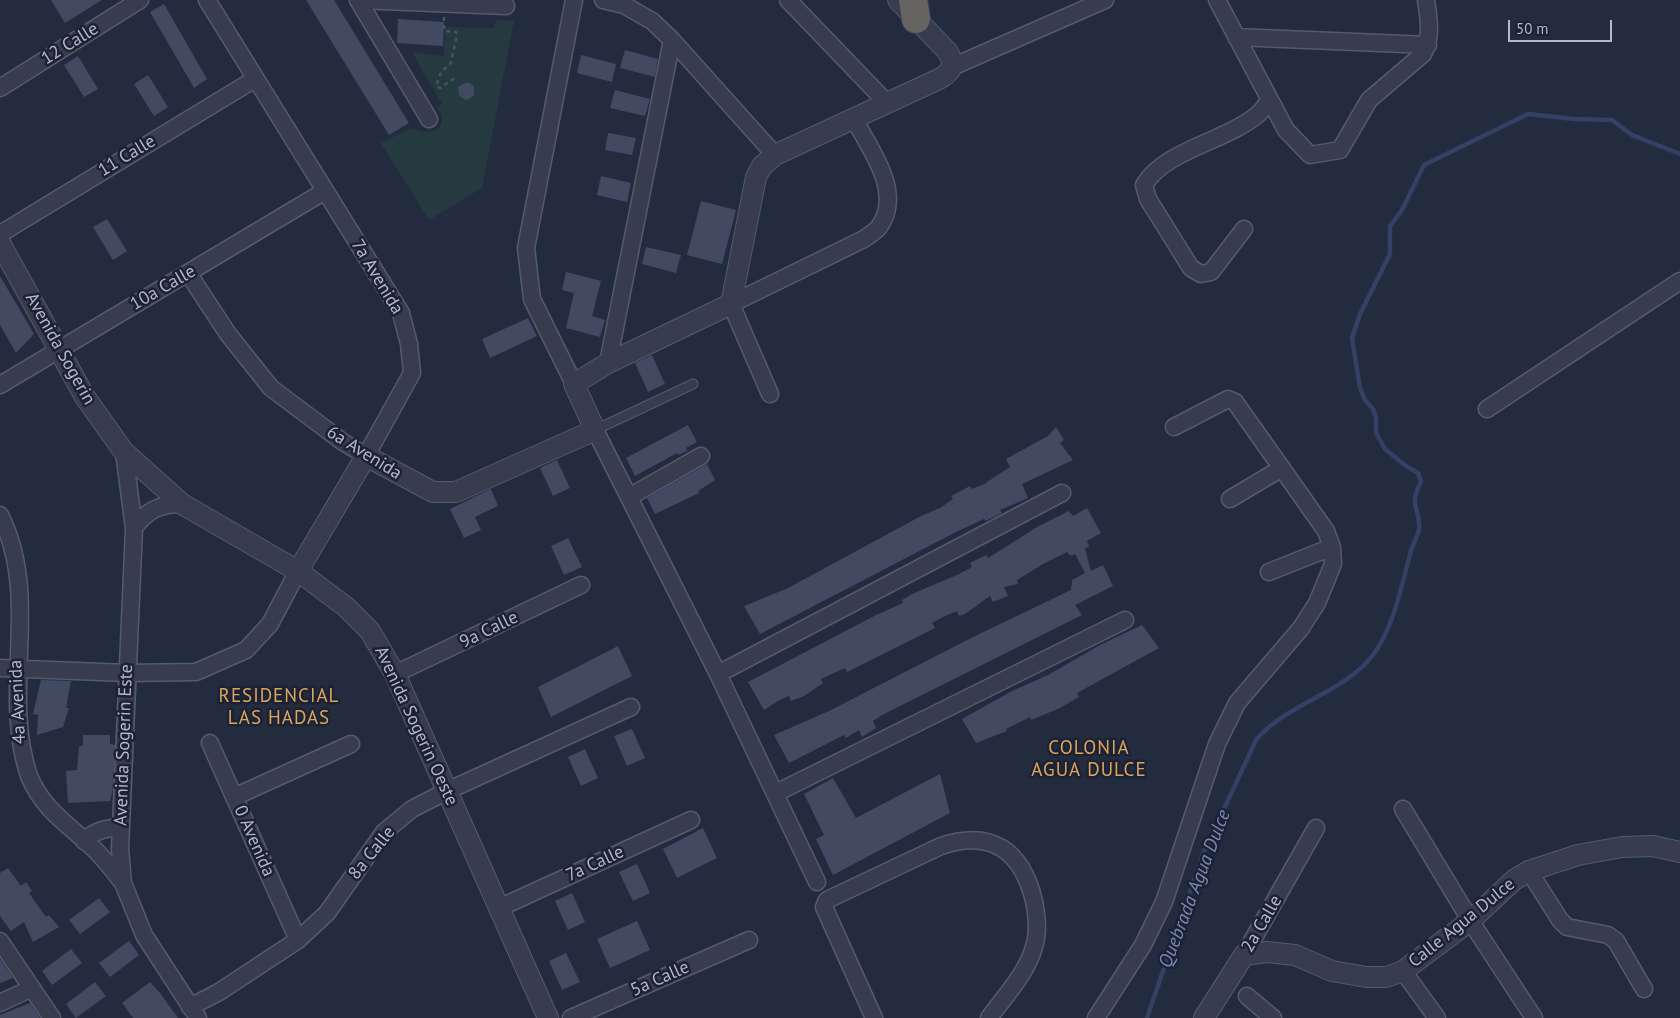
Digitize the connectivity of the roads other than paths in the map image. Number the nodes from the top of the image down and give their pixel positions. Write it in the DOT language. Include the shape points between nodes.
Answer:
graph roads {
  1 [pos="140,0"];
  2 [pos="208,0"];
  3 [pos="358,0"];
  4 [pos="574,0"];
  5 [pos="603,0"];
  6 [pos="788,0"];
  7 [pos="1105,0"];
  8 [pos="1217,0"];
  9 [pos="1426,0"];
  10 [pos="506,6"];
  11 [pos="909,6"];
  12 [pos="1236,37"];
  13 [pos="672,40"];
  14 [pos="1428,45"];
  15 [pos="952,67"];
  16 [pos="255,79"];
  17 [pos="0,88"];
  18 [pos="1270,100"];
  19 [pos="887,103"];
  20 [pos="854,118"];
  21 [pos="429,119"];
  22 [pos="776,155"];
  23 [pos="325,190"];
  24 [pos="1244,229"];
  25 [pos="0,234"];
  26 [pos="0,243"];
  27 [pos="188,273"];
  28 [pos="1680,281"];
  29 [pos="731,304"];
  30 [pos="59,348"];
  31 [pos="608,363"];
  32 [pos="574,384"];
  33 [pos="692,384"];
  34 [pos="0,385"];
  35 [pos="770,394"];
  36 [pos="1487,409"];
  37 [pos="1174,428"];
  38 [pos="595,430"];
  39 [pos="124,452"];
  40 [pos="366,456"];
  41 [pos="701,456"];
  42 [pos="1282,468"];
  43 [pos="1062,493"];
  44 [pos="629,497"];
  45 [pos="1230,499"];
  46 [pos="182,504"];
  47 [pos="0,515"];
  48 [pos="134,528"];
  49 [pos="1332,547"];
  50 [pos="298,571"];
  51 [pos="1269,572"];
  52 [pos="581,585"];
  53 [pos="1125,620"];
  54 [pos="7,669"];
  55 [pos="127,673"];
  56 [pos="395,674"];
  57 [pos="718,674"];
  58 [pos="631,706"];
  59 [pos="210,744"];
  60 [pos="351,744"];
  61 [pos="447,791"];
  62 [pos="776,793"];
  63 [pos="234,797"];
  64 [pos="1403,809"];
  65 [pos="691,820"];
  66 [pos="121,827"];
  67 [pos="1316,828"];
  68 [pos="84,841"];
  69 [pos="1680,852"];
  70 [pos="1529,871"];
  71 [pos="817,882"];
  72 [pos="123,883"];
  73 [pos="499,908"];
  74 [pos="1470,921"];
  75 [pos="298,940"];
  76 [pos="750,940"];
  77 [pos="0,941"];
  78 [pos="1244,955"];
  79 [pos="1403,971"];
  80 [pos="32,988"];
  81 [pos="1644,989"];
  82 [pos="1247,996"];
  83 [pos="0,1003"];
  84 [pos="194,1013"];
  85 [pos="52,1018"];
  86 [pos="548,1018"];
  87 [pos="571,1018"];
  88 [pos="874,1018"];
  89 [pos="989,1018"];
  90 [pos="1096,1018"];
  91 [pos="1204,1018"];
  92 [pos="1273,1018"];
  93 [pos="1437,1018"];
  94 [pos="1534,1018"];
  1 -- 17 [label="street, 12 Calle"];
  2 -- 16 [label="street, 7a Avenida"];
  3 -- 10 [label="street"];
  3 -- 21 [label="street"];
  4 -- 32 [label="street" via="526,248 532,299"];
  5 -- 13 [label="street" via="624,5 652,21"];
  6 -- 19 [label="street"];
  7 -- 15 [label="street"];
  8 -- 12 [label="street"];
  9 -- 14 [label="street"];
  11 -- 15 [label="street" via="952,58"];
  12 -- 14 [label="street"];
  12 -- 18 [label="street"];
  13 -- 22 [label="street"];
  13 -- 31 [label="street"];
  14 -- 18 [label="street" via="1423,54 1369,100 1340,150 1310,155 1286,130"];
  15 -- 19 [label="street" via="939,79"];
  16 -- 23 [label="street, 7a Avenida"];
  16 -- 25 [label="street, 11 Calle"];
  18 -- 24 [label="street" via="1257,115 1176,158 1149,176 1144,185 1148,199 1191,268 1201,274 1211,272"];
  19 -- 20 [label="street"];
  20 -- 22 [label="street"];
  20 -- 29 [label="street" via="888,184 887,208 879,227 864,240"];
  22 -- 29 [label="street" via="762,166 756,177"];
  23 -- 27 [label="street, 10a Calle"];
  23 -- 40 [label="street, 7a Avenida" via="401,313 409,344 412,374"];
  26 -- 30 [label="street, Avenida Sogerin"];
  27 -- 30 [label="street, 10a Calle"];
  27 -- 40 [label="street, 6a Avenida" via="228,334 271,388"];
  28 -- 36 [label="street"];
  29 -- 31 [label="street"];
  29 -- 35 [label="street"];
  30 -- 34 [label="street, 10a Calle"];
  30 -- 39 [label="street, Avenida Sogerin" via="85,397"];
  31 -- 32 [label="street"];
  32 -- 38 [label="street"];
  33 -- 38 [label="lane"];
  37 -- 42 [label="street" via="1228,399 1235,402"];
  38 -- 40 [label="street, 6a Avenida" via="456,492 434,492"];
  38 -- 44 [label="street"];
  39 -- 46 [label="street, Avenida Sogerin Oeste"];
  39 -- 48 [label="street, Avenida Sogerin Este"];
  40 -- 50 [label="street, 7a Avenida"];
  41 -- 44 [label="street"];
  42 -- 45 [label="street"];
  42 -- 49 [label="street" via="1326,531"];
  43 -- 57 [label="street"];
  44 -- 57 [label="street"];
  46 -- 48 [label="street" via="167,504 153,509"];
  46 -- 50 [label="street, Avenida Sogerin Oeste"];
  47 -- 54 [label="street, 4a Avenida" via="19,582"];
  48 -- 55 [label="street, Avenida Sogerin Este"];
  49 -- 51 [label="street"];
  49 -- 90 [label="street" via="1333,564 1317,603 1301,628 1237,703 1217,744 1164,902 1143,945"];
  50 -- 55 [label="street, 7a Avenida" via="270,624 246,650 196,672"];
  50 -- 56 [label="street, Avenida Sogerin Oeste" via="346,607 370,631"];
  52 -- 56 [label="street, 9a Calle"];
  53 -- 62 [label="street"];
  54 -- 55 [label="street, 7a Avenida"];
  54 -- 68 [label="street, 4a Avenida" via="16,731 30,777 41,800"];
  55 -- 66 [label="street, Avenida Sogerin Este"];
  56 -- 61 [label="street, Avenida Sogerin Oeste"];
  57 -- 62 [label="street"];
  58 -- 61 [label="street, 8a Calle"];
  59 -- 63 [label="street, 0 Avenida"];
  60 -- 63 [label="street"];
  61 -- 73 [label="street, Avenida Sogerin Oeste"];
  61 -- 75 [label="street, 8a Calle" via="412,809 384,832 327,913"];
  62 -- 71 [label="street"];
  63 -- 75 [label="street, 0 Avenida"];
  64 -- 74 [label="street"];
  65 -- 73 [label="street, 7a Calle"];
  66 -- 68 [label="street" via="106,828"];
  66 -- 72 [label="street, Avenida Sogerin Este"];
  67 -- 78 [label="street, 2a Calle"];
  68 -- 72 [label="street, 4a Avenida"];
  69 -- 70 [label="street, Calle Agua Dulce" via="1652,846 1622,847 1578,855"];
  70 -- 74 [label="street, Calle Agua Dulce" via="1514,880"];
  70 -- 81 [label="street" via="1566,927 1608,936 1616,941"];
  72 -- 84 [label="street, Avenida Sogerin Este" via="144,935"];
  73 -- 86 [label="street, Avenida Sogerin Oeste"];
  74 -- 79 [label="street, Calle Agua Dulce"];
  74 -- 94 [label="street"];
  75 -- 84 [label="street, 8a Calle" via="219,992"];
  76 -- 87 [label="street, 5a Calle"];
  77 -- 80 [label="street"];
  78 -- 79 [label="street, Calle Agua Dulce" via="1267,952 1295,955 1332,970 1366,977 1386,977"];
  78 -- 91 [label="street, 2a Calle"];
  79 -- 93 [label="street"];
  80 -- 83 [label="street"];
  80 -- 85 [label="street"];
  82 -- 92 [label="street"];
  88 -- 89 [label="street" via="824,907 827,900 941,846 982,840 1006,851 1020,863 1030,884 1038,920 1034,947 1026,966"];
}
